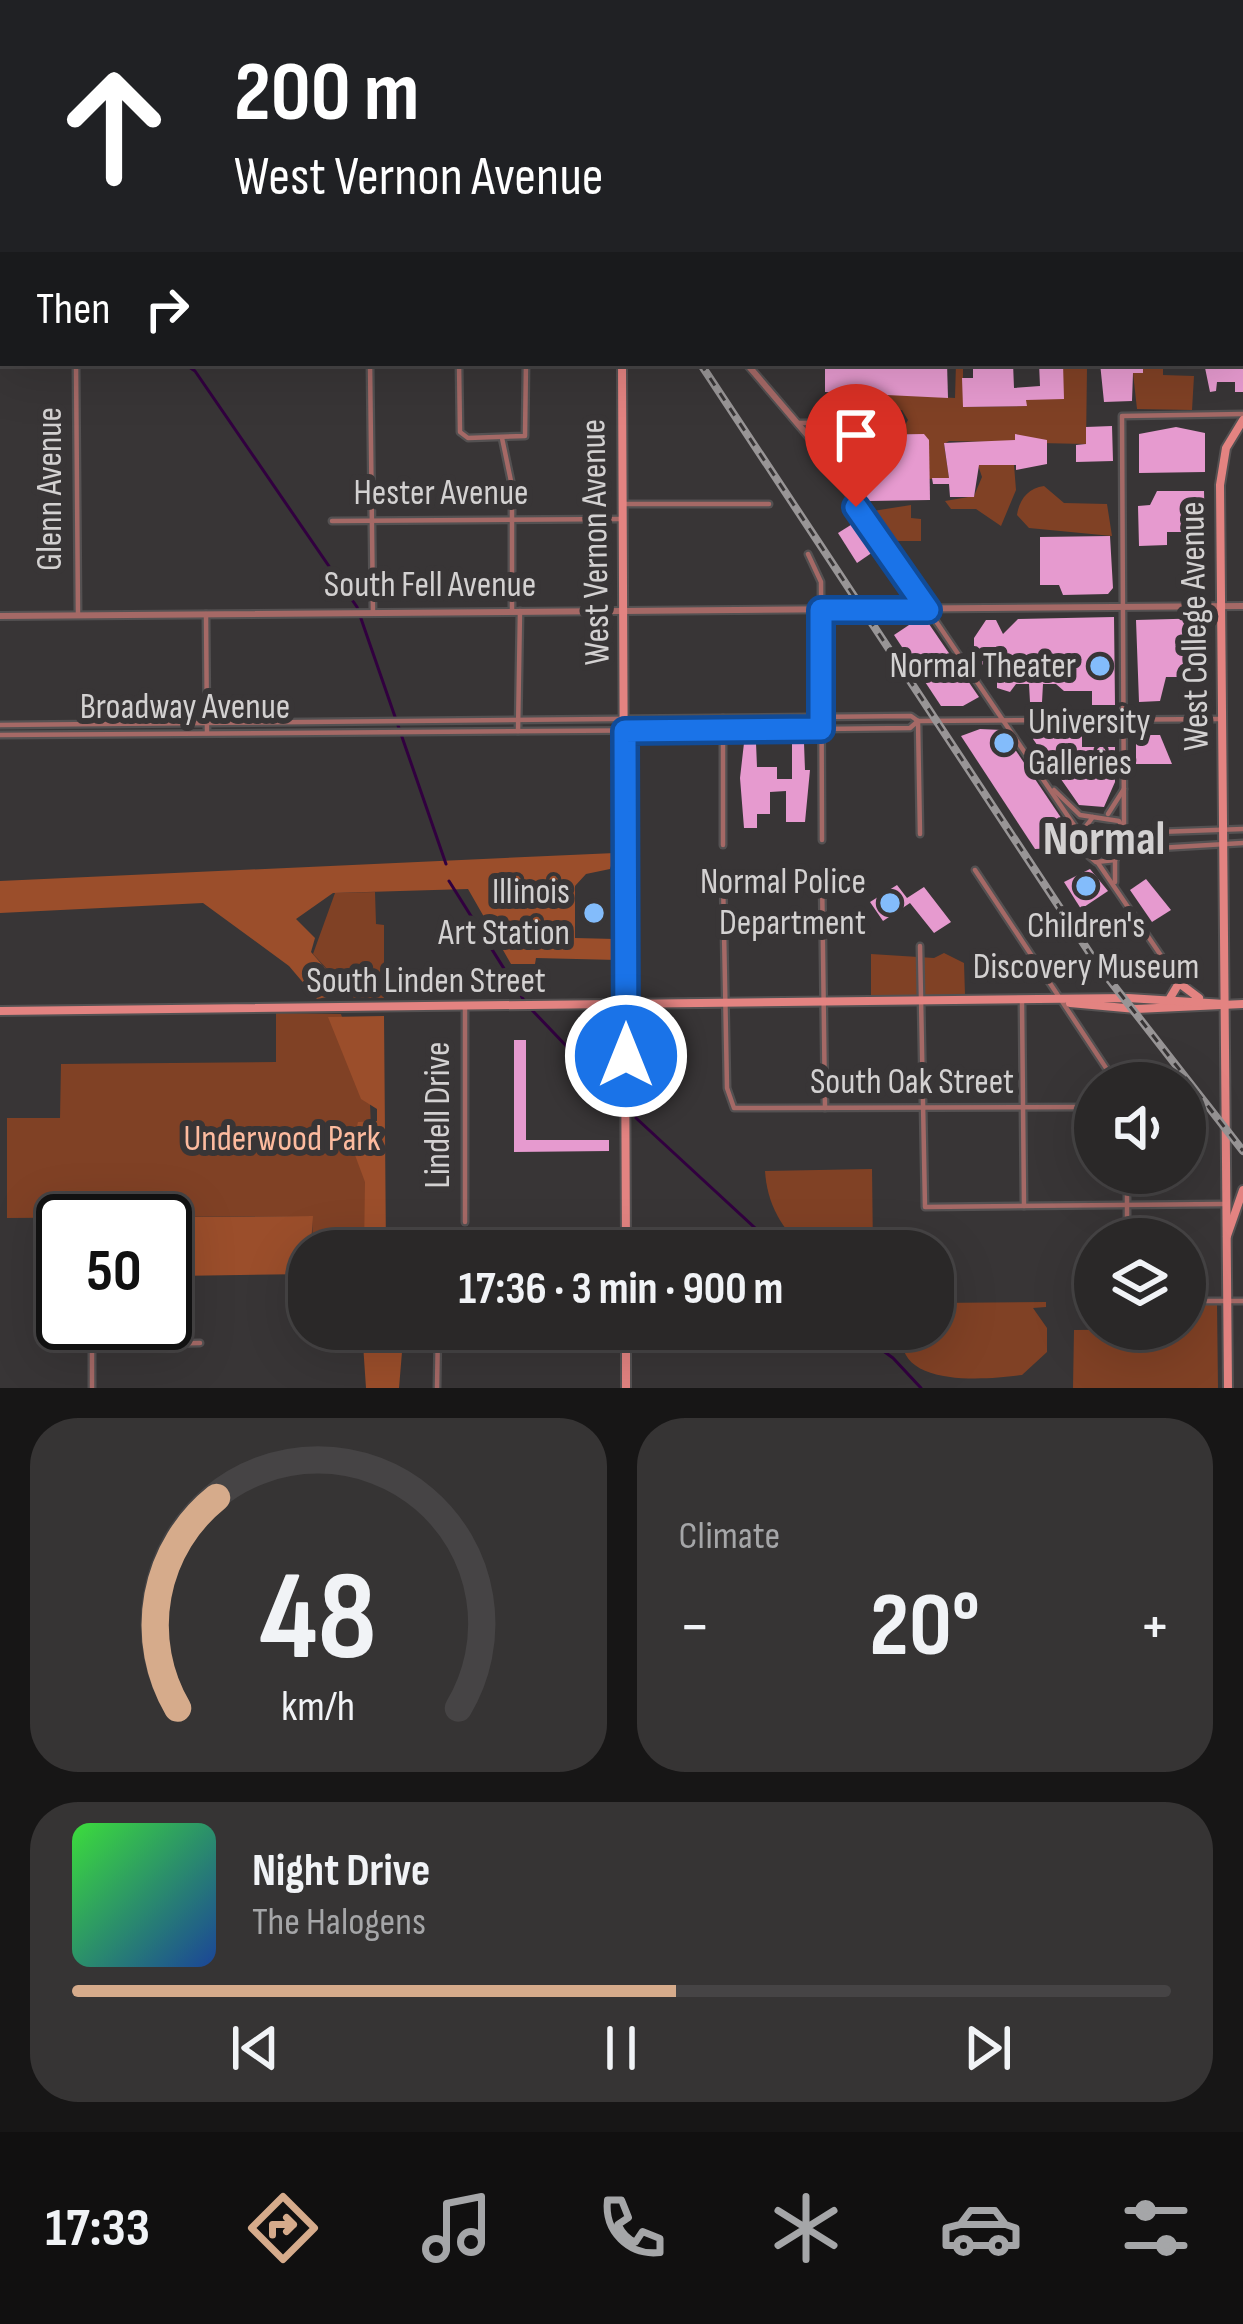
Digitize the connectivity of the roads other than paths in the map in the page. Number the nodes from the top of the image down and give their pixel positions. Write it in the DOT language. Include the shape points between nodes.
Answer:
graph roads {
  1 [pos="76,366"];
  2 [pos="370,366"];
  3 [pos="460,366"];
  4 [pos="526,366"];
  5 [pos="622,366"];
  6 [pos="749,366"];
  7 [pos="1243,417"];
  8 [pos="895,422"];
  9 [pos="799,423"];
  10 [pos="502,437"];
  11 [pos="623,504"];
  12 [pos="769,504"];
  13 [pos="512,519"];
  14 [pos="623,519"];
  15 [pos="372,520"];
  16 [pos="332,521"];
  17 [pos="808,554"];
  18 [pos="1221,606"];
  19 [pos="1243,606"];
  20 [pos="1123,607"];
  21 [pos="821,610"];
  22 [pos="928,610"];
  23 [pos="516,611"];
  24 [pos="624,612"];
  25 [pos="369,613"];
  26 [pos="206,614"];
  27 [pos="0,616"];
  28 [pos="78,616"];
  29 [pos="723,718"];
  30 [pos="821,718"];
  31 [pos="520,719"];
  32 [pos="625,719"];
  33 [pos="1223,719"];
  34 [pos="422,720"];
  35 [pos="375,721"];
  36 [pos="1125,721"];
  37 [pos="918,722"];
  38 [pos="1007,722"];
  39 [pos="207,723"];
  40 [pos="0,725"];
  41 [pos="821,729"];
  42 [pos="723,730"];
  43 [pos="518,731"];
  44 [pos="625,731"];
  45 [pos="371,732"];
  46 [pos="418,732"];
  47 [pos="207,733"];
  48 [pos="0,735"];
  49 [pos="1125,783"];
  50 [pos="1054,790"];
  51 [pos="1106,816"];
  52 [pos="1093,817"];
  53 [pos="1243,829"];
  54 [pos="1126,830"];
  55 [pos="920,834"];
  56 [pos="1080,834"];
  57 [pos="1224,837"];
  58 [pos="822,840"];
  59 [pos="1243,842"];
  60 [pos="723,844"];
  61 [pos="1125,850"];
  62 [pos="1115,860"];
  63 [pos="1098,863"];
  64 [pos="975,870"];
  65 [pos="822,874"];
  66 [pos="723,880"];
  67 [pos="1117,887"];
  68 [pos="920,946"];
  69 [pos="1179,983"];
  70 [pos="1169,999"];
  71 [pos="1200,999"];
  72 [pos="1066,1003"];
  73 [pos="921,1004"];
  74 [pos="1022,1004"];
  75 [pos="1226,1004"];
  76 [pos="1243,1004"];
  77 [pos="822,1005"];
  78 [pos="724,1006"];
  79 [pos="626,1007"];
  80 [pos="465,1008"];
  81 [pos="0,1011"];
  82 [pos="1103,1062"];
  83 [pos="1074,1107"];
  84 [pos="1024,1108"];
  85 [pos="923,1109"];
  86 [pos="825,1110"];
  87 [pos="1243,1190"];
  88 [pos="1127,1194"];
  89 [pos="1127,1204"];
  90 [pos="1229,1205"];
  91 [pos="1024,1206"];
  92 [pos="1127,1218"];
  93 [pos="465,1222"];
  94 [pos="626,1230"];
  95 [pos="1206,1300"];
  96 [pos="1227,1300"];
  97 [pos="1243,1300"];
  98 [pos="200,1343"];
  99 [pos="438,1350"];
  100 [pos="626,1350"];
  101 [pos="92,1388"];
  102 [pos="437,1388"];
  103 [pos="626,1388"];
  104 [pos="1228,1388"];
  1 -- 28 [label="street, Glenn Avenue"];
  2 -- 15 [label="street"];
  3 -- 10 [label="street" via="461,435"];
  4 -- 10 [label="street" via="527,433"];
  5 -- 11 [label="main road, West Vernon Avenue"];
  6 -- 9 [label="street"];
  7 -- 18 [label="main road, West College Avenue" via="1221,465"];
  7 -- 20 [label="street" via="1122,416"];
  8 -- 9 [label="street"];
  9 -- 22 [label="street"];
  10 -- 13 [label="street"];
  11 -- 12 [label="street"];
  11 -- 14 [label="main road, West Vernon Avenue"];
  13 -- 14 [label="street, Hester Avenue"];
  13 -- 15 [label="street, Hester Avenue"];
  13 -- 23 [label="street"];
  14 -- 24 [label="main road, West Vernon Avenue"];
  15 -- 16 [label="street, Hester Avenue"];
  15 -- 25 [label="street"];
  17 -- 21 [label="street" via="820,575"];
  18 -- 19 [label="street, South Fell Avenue"];
  18 -- 20 [label="street, South Fell Avenue"];
  18 -- 33 [label="main road, West College Avenue"];
  20 -- 22 [label="street, South Fell Avenue"];
  20 -- 36 [label="street"];
  21 -- 22 [label="street, South Fell Avenue"];
  21 -- 24 [label="street, South Fell Avenue"];
  21 -- 30 [label="street"];
  22 -- 38 [label="street"];
  23 -- 24 [label="street, South Fell Avenue"];
  23 -- 25 [label="street, South Fell Avenue"];
  23 -- 31 [label="street"];
  24 -- 32 [label="main road, West Vernon Avenue"];
  25 -- 26 [label="street, South Fell Avenue"];
  26 -- 28 [label="street, South Fell Avenue"];
  26 -- 39 [label="street"];
  27 -- 28 [label="street, South Fell Avenue"];
  29 -- 30 [label="street"];
  29 -- 32 [label="street"];
  29 -- 42 [label="street"];
  30 -- 37 [label="street"];
  30 -- 41 [label="street"];
  31 -- 32 [label="street"];
  31 -- 34 [label="street"];
  31 -- 43 [label="street"];
  32 -- 44 [label="main road, West Vernon Avenue"];
  33 -- 36 [label="street"];
  33 -- 57 [label="main road, West College Avenue"];
  34 -- 35 [label="street, Broadway Avenue"];
  34 -- 46 [label="street"];
  35 -- 39 [label="street, Broadway Avenue"];
  35 -- 45 [label="street"];
  36 -- 38 [label="street"];
  36 -- 49 [label="street"];
  37 -- 38 [label="street"];
  37 -- 41 [label="street"];
  37 -- 55 [label="street"];
  38 -- 50 [label="street"];
  39 -- 40 [label="street, Broadway Avenue"];
  39 -- 47 [label="street"];
  41 -- 42 [label="street"];
  41 -- 58 [label="street"];
  42 -- 44 [label="street"];
  42 -- 60 [label="street"];
  43 -- 44 [label="street"];
  43 -- 46 [label="street"];
  44 -- 79 [label="main road, West Vernon Avenue"];
  45 -- 46 [label="street, Broadway Avenue"];
  45 -- 47 [label="street, Broadway Avenue"];
  47 -- 48 [label="street, Broadway Avenue"];
  49 -- 51 [label="street"];
  49 -- 54 [label="street"];
  50 -- 52 [label="street"];
  50 -- 56 [label="street"];
  51 -- 52 [label="street"];
  51 -- 54 [label="street"];
  52 -- 56 [label="street"];
  53 -- 57 [label="street"];
  54 -- 57 [label="street"];
  54 -- 61 [label="street"];
  56 -- 63 [label="street" via="1082,850"];
  57 -- 59 [label="street"];
  57 -- 61 [label="street"];
  57 -- 75 [label="main road, West College Avenue"];
  61 -- 62 [label="street"];
  62 -- 63 [label="street"];
  62 -- 67 [label="street"];
  63 -- 67 [label="street"];
  64 -- 72 [label="street"];
  65 -- 77 [label="street"];
  66 -- 78 [label="street"];
  67 -- 69 [label="street"];
  68 -- 73 [label="street"];
  69 -- 70 [label="main road"];
  69 -- 71 [label="main road"];
  70 -- 71 [label="main road, South Linden Street"];
  70 -- 72 [label="main road, South Linden Street"];
  71 -- 75 [label="main road, South Linden Street"];
  72 -- 74 [label="main road, South Linden Street"];
  72 -- 75 [label="main road, South Linden Street"];
  72 -- 82 [label="street"];
  73 -- 74 [label="main road, South Linden Street"];
  73 -- 77 [label="main road, South Linden Street"];
  73 -- 85 [label="street"];
  74 -- 84 [label="street"];
  75 -- 76 [label="main road"];
  75 -- 90 [label="main road, West College Avenue"];
  77 -- 78 [label="main road, South Linden Street"];
  77 -- 86 [label="street"];
  78 -- 79 [label="main road, South Linden Street"];
  78 -- 86 [label="street, South Oak Street" via="731,1106"];
  79 -- 80 [label="main road, South Linden Street"];
  79 -- 94 [label="main road, West Vernon Avenue"];
  80 -- 81 [label="main road, South Linden Street"];
  80 -- 93 [label="street, Lindell Drive"];
  83 -- 84 [label="street, South Oak Street"];
  84 -- 85 [label="street, South Oak Street"];
  84 -- 91 [label="street"];
  85 -- 86 [label="street, South Oak Street"];
  85 -- 91 [label="street" via="925,1207"];
  87 -- 90 [label="main road"];
  88 -- 89 [label="street"];
  89 -- 90 [label="street"];
  89 -- 91 [label="street"];
  89 -- 92 [label="street"];
  90 -- 96 [label="main road"];
  95 -- 96 [label="street"];
  96 -- 97 [label="street"];
  96 -- 104 [label="main road"];
  98 -- 101 [label="street" via="92,1345"];
  99 -- 102 [label="street"];
  100 -- 103 [label="main road"];
}
